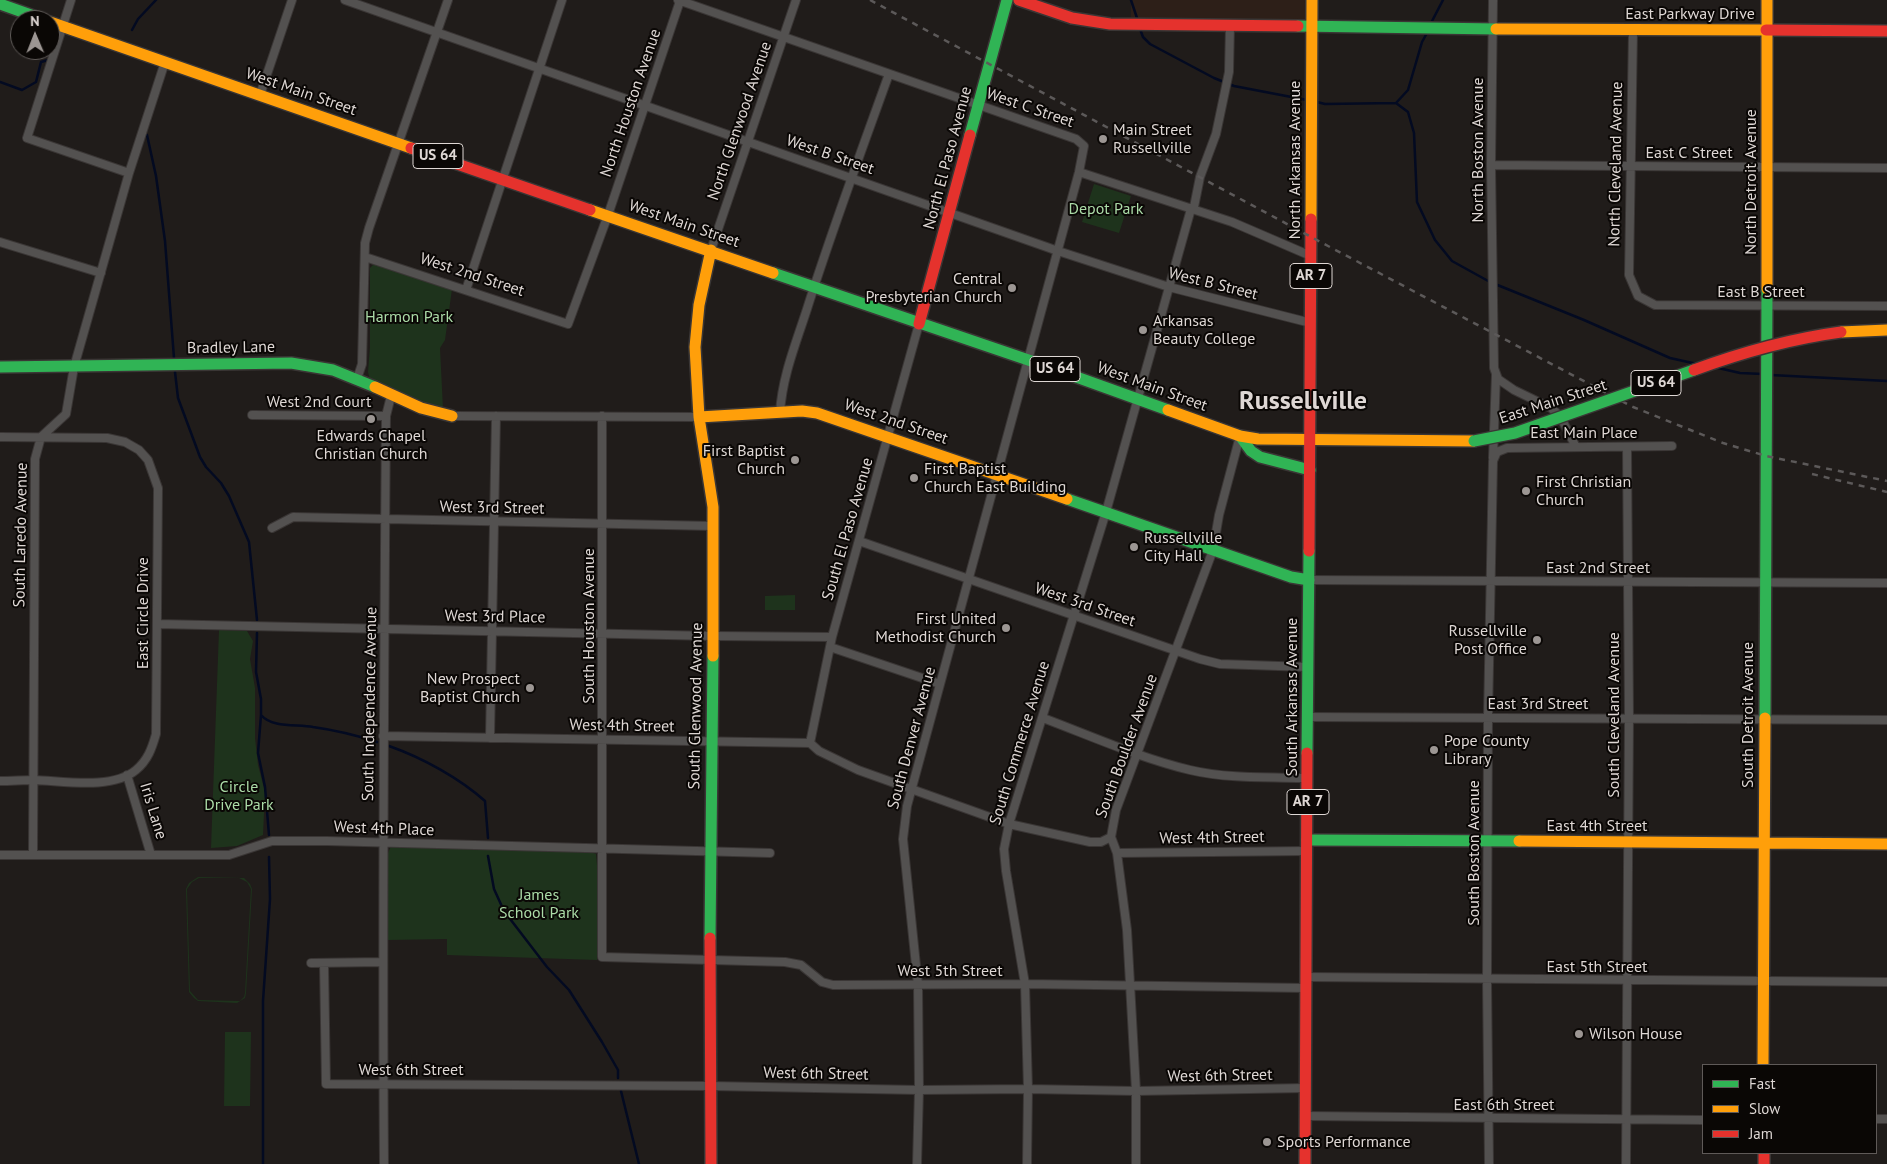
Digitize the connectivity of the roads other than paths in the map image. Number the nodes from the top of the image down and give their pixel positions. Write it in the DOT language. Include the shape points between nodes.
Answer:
graph roads {
  1 [pos="71,0"];
  2 [pos="292,0"];
  3 [pos="345,0"];
  4 [pos="448,0"];
  5 [pos="562,0"];
  6 [pos="679,0"];
  7 [pos="796,0"];
  8 [pos="1007,0"];
  9 [pos="1019,0"];
  10 [pos="1312,0"];
  11 [pos="1493,0"];
  12 [pos="1767,0"];
  13 [pos="0,4"];
  14 [pos="17,10"];
  15 [pos="60,25"];
  16 [pos="1230,25"];
  17 [pos="63,26"];
  18 [pos="1312,26"];
  19 [pos="1492,29"];
  20 [pos="1633,30"];
  21 [pos="1767,31"];
  22 [pos="1887,31"];
  23 [pos="438,33"];
  24 [pos="783,37"];
  25 [pos="166,62"];
  26 [pos="540,68"];
  27 [pos="889,74"];
  28 [pos="260,95"];
  29 [pos="645,105"];
  30 [pos="979,105"];
  31 [pos="748,142"];
  32 [pos="399,143"];
  33 [pos="1491,165"];
  34 [pos="1629,166"];
  35 [pos="1768,167"];
  36 [pos="1887,168"];
  37 [pos="1079,172"];
  38 [pos="129,173"];
  39 [pos="852,177"];
  40 [pos="503,178"];
  41 [pos="1191,209"];
  42 [pos="949,212"];
  43 [pos="608,215"];
  44 [pos="0,242"];
  45 [pos="711,250"];
  46 [pos="1058,251"];
  47 [pos="1311,256"];
  48 [pos="365,257"];
  49 [pos="101,273"];
  50 [pos="814,287"];
  51 [pos="1169,287"];
  52 [pos="466,290"];
  53 [pos="1638,296"];
  54 [pos="1766,305"];
  55 [pos="1887,306"];
  56 [pos="1311,323"];
  57 [pos="919,324"];
  58 [pos="1887,330"];
  59 [pos="1027,359"];
  60 [pos="1766,365"];
  61 [pos="0,367"];
  62 [pos="74,367"];
  63 [pos="1496,375"];
  64 [pos="357,379"];
  65 [pos="391,396"];
  66 [pos="1137,400"];
  67 [pos="780,413"];
  68 [pos="252,415"];
  69 [pos="386,416"];
  70 [pos="452,416"];
  71 [pos="496,416"];
  72 [pos="602,416"];
  73 [pos="699,417"];
  74 [pos="1240,436"];
  75 [pos="0,437"];
  76 [pos="40,437"];
  77 [pos="887,438"];
  78 [pos="1310,440"];
  79 [pos="1672,446"];
  80 [pos="1576,447"];
  81 [pos="1627,447"];
  82 [pos="1497,452"];
  83 [pos="1493,461"];
  84 [pos="1310,470"];
  85 [pos="996,474"];
  86 [pos="1106,512"];
  87 [pos="385,520"];
  88 [pos="494,522"];
  89 [pos="602,524"];
  90 [pos="713,526"];
  91 [pos="272,528"];
  92 [pos="859,541"];
  93 [pos="1213,550"];
  94 [pos="969,579"];
  95 [pos="1309,580"];
  96 [pos="1490,582"];
  97 [pos="1627,582"];
  98 [pos="1765,582"];
  99 [pos="1887,582"];
  100 [pos="1074,615"];
  101 [pos="157,624"];
  102 [pos="384,628"];
  103 [pos="492,631"];
  104 [pos="602,633"];
  105 [pos="713,636"];
  106 [pos="832,637"];
  107 [pos="830,647"];
  108 [pos="1176,651"];
  109 [pos="1308,666"];
  110 [pos="940,684"];
  111 [pos="1308,717"];
  112 [pos="1488,717"];
  113 [pos="1043,718"];
  114 [pos="1628,718"];
  115 [pos="1765,719"];
  116 [pos="1887,720"];
  117 [pos="383,736"];
  118 [pos="490,738"];
  119 [pos="603,739"];
  120 [pos="713,741"];
  121 [pos="810,743"];
  122 [pos="1138,753"];
  123 [pos="127,775"];
  124 [pos="1308,778"];
  125 [pos="32,780"];
  126 [pos="0,781"];
  127 [pos="912,789"];
  128 [pos="1008,824"];
  129 [pos="1111,837"];
  130 [pos="1489,842"];
  131 [pos="382,843"];
  132 [pos="1628,843"];
  133 [pos="1764,844"];
  134 [pos="1887,844"];
  135 [pos="1307,845"];
  136 [pos="602,848"];
  137 [pos="710,852"];
  138 [pos="770,853"];
  139 [pos="1117,853"];
  140 [pos="0,855"];
  141 [pos="33,855"];
  142 [pos="151,855"];
  143 [pos="602,957"];
  144 [pos="711,960"];
  145 [pos="382,962"];
  146 [pos="311,963"];
  147 [pos="324,963"];
  148 [pos="1487,980"];
  149 [pos="1626,980"];
  150 [pos="1764,981"];
  151 [pos="1887,982"];
  152 [pos="1306,983"];
  153 [pos="1026,984"];
  154 [pos="918,985"];
  155 [pos="1129,985"];
  156 [pos="1763,1064"];
  157 [pos="383,1083"];
  158 [pos="711,1086"];
  159 [pos="1306,1088"];
  160 [pos="1028,1089"];
  161 [pos="919,1090"];
  162 [pos="1136,1091"];
  163 [pos="1306,1116"];
  164 [pos="1489,1119"];
  165 [pos="1626,1119"];
  166 [pos="1702,1120"];
  167 [pos="384,1164"];
  168 [pos="711,1164"];
  169 [pos="917,1164"];
  170 [pos="1027,1164"];
  171 [pos="1136,1164"];
  172 [pos="1305,1164"];
  173 [pos="1489,1164"];
  174 [pos="1626,1164"];
  1 -- 17 [label="street"];
  2 -- 28 [label="street"];
  3 -- 23 [label="street, West B Street"];
  4 -- 23 [label="street"];
  5 -- 26 [label="street"];
  6 -- 24 [label="street, West C Street"];
  6 -- 29 [label="street, North Houston Avenue"];
  7 -- 24 [label="street, North Glenwood Avenue"];
  8 -- 30 [label="main road, North El Paso Avenue"];
  9 -- 16 [label="main road, East Parkway Drive" via="1092,22"];
  10 -- 18 [label="main road, North Arkansas Avenue / AR 7"];
  11 -- 19 [label="street, North Boston Avenue"];
  12 -- 21 [label="main road, North Detroit Avenue"];
  13 -- 14 [label="main road"];
  15 -- 17 [label="main road, West Main Street / US 64"];
  16 -- 18 [label="main road, East Parkway Drive"];
  16 -- 41 [label="street, South Commerce Avenue" via="1229,72 1216,134"];
  17 -- 25 [label="main road, West Main Street / US 64"];
  17 -- 38 [label="street" via="27,138"];
  18 -- 19 [label="main road, East Parkway Drive"];
  18 -- 47 [label="main road, North Arkansas Avenue / AR 7"];
  19 -- 20 [label="main road, East Parkway Drive"];
  19 -- 33 [label="street, North Boston Avenue"];
  20 -- 21 [label="main road, East Parkway Drive"];
  20 -- 34 [label="street, North Cleveland Avenue"];
  21 -- 22 [label="main road, East Parkway Drive"];
  21 -- 35 [label="main road, North Detroit Avenue"];
  23 -- 26 [label="street, West B Street"];
  23 -- 32 [label="street"];
  24 -- 27 [label="street, West C Street"];
  24 -- 31 [label="street, North Glenwood Avenue"];
  25 -- 28 [label="main road, West Main Street / US 64"];
  25 -- 38 [label="street"];
  26 -- 29 [label="street, West B Street"];
  26 -- 40 [label="street"];
  27 -- 30 [label="street, West C Street"];
  27 -- 39 [label="street"];
  28 -- 32 [label="main road, West Main Street / US 64"];
  29 -- 31 [label="street, West B Street"];
  29 -- 43 [label="street, North Houston Avenue"];
  30 -- 37 [label="street, West C Street" via="1076,139 1084,146"];
  30 -- 42 [label="main road, North El Paso Avenue"];
  31 -- 39 [label="street, West B Street"];
  31 -- 45 [label="street, North Glenwood Avenue"];
  32 -- 40 [label="main road, West Main Street / US 64"];
  32 -- 48 [label="street" via="369,228"];
  33 -- 34 [label="street, East C Street"];
  33 -- 63 [label="street, North Boston Avenue"];
  34 -- 35 [label="street, East C Street"];
  34 -- 53 [label="street, North Cleveland Avenue" via="1629,275"];
  35 -- 36 [label="street, East C Street"];
  35 -- 54 [label="main road, North Detroit Avenue"];
  37 -- 41 [label="street"];
  37 -- 46 [label="street, South Denver Avenue"];
  38 -- 49 [label="street"];
  39 -- 42 [label="street, West B Street"];
  39 -- 50 [label="street"];
  40 -- 43 [label="main road, West Main Street / US 64"];
  40 -- 52 [label="street"];
  41 -- 47 [label="street" via="1232,222"];
  41 -- 51 [label="street, South Commerce Avenue"];
  42 -- 46 [label="street, West B Street"];
  42 -- 57 [label="main road, North El Paso Avenue"];
  43 -- 45 [label="main road, West Main Street / US 64"];
  43 -- 52 [label="street, West 2nd Street" via="568,324"];
  44 -- 49 [label="street"];
  45 -- 50 [label="main road, West Main Street / US 64"];
  45 -- 73 [label="main road, South Glenwood Avenue" via="699,305 695,347"];
  46 -- 51 [label="street, West B Street"];
  46 -- 59 [label="street, South Denver Avenue"];
  47 -- 56 [label="main road, North Arkansas Avenue / AR 7"];
  48 -- 52 [label="street, West 2nd Street"];
  48 -- 64 [label="street" via="362,364"];
  49 -- 62 [label="street"];
  50 -- 57 [label="main road, West Main Street / US 64"];
  50 -- 67 [label="street" via="788,366"];
  51 -- 56 [label="street, West B Street"];
  51 -- 66 [label="street, South Commerce Avenue"];
  53 -- 54 [label="street, East B Street" via="1655,306"];
  54 -- 55 [label="street, East B Street"];
  54 -- 60 [label="main road, North Detroit Avenue"];
  56 -- 78 [label="main road, North Arkansas Avenue / AR 7"];
  57 -- 59 [label="main road, West Main Street / US 64"];
  57 -- 77 [label="street, South El Paso Avenue"];
  58 -- 78 [label="main road, East Main Street / US 64, bridge" via="1841,332 1747,351 1494,438 1474,441"];
  59 -- 66 [label="main road, West Main Street / US 64"];
  59 -- 85 [label="street, South Denver Avenue"];
  60 -- 98 [label="main road, South Detroit Avenue"];
  61 -- 62 [label="main road, Bradley Lane"];
  62 -- 64 [label="main road, Bradley Lane" via="291,363 332,370"];
  62 -- 76 [label="street" via="66,414"];
  63 -- 80 [label="street" via="1514,390 1551,408 1560,416"];
  63 -- 83 [label="street"];
  64 -- 65 [label="main road, Bradley Lane"];
  65 -- 69 [label="street, South Independence Avenue"];
  65 -- 70 [label="main road, Bradley Lane" via="422,410"];
  66 -- 74 [label="main road, West Main Street / US 64"];
  66 -- 86 [label="street, South Commerce Avenue"];
  67 -- 73 [label="main road, West 2nd Street"];
  67 -- 77 [label="main road, West 2nd Street" via="817,413"];
  68 -- 69 [label="street, West 2nd Court"];
  69 -- 87 [label="street, South Independence Avenue"];
  70 -- 71 [label="street, West 2nd Street"];
  71 -- 72 [label="street, West 2nd Street"];
  71 -- 88 [label="street"];
  72 -- 73 [label="street, West 2nd Street"];
  72 -- 89 [label="street, South Houston Avenue"];
  73 -- 90 [label="main road, South Glenwood Avenue"];
  74 -- 78 [label="main road, West Main Street / US 64"];
  74 -- 84 [label="main road" via="1260,457"];
  74 -- 93 [label="street, South Boulder Avenue"];
  75 -- 76 [label="street, East Circle Drive"];
  76 -- 101 [label="street, East Circle Drive" via="107,438 125,442 148,460 158,488"];
  76 -- 125 [label="street, South Laredo Avenue" via="35,459"];
  77 -- 85 [label="main road, West 2nd Street"];
  77 -- 92 [label="street, South El Paso Avenue"];
  78 -- 84 [label="main road, South Arkansas Avenue / AR 7"];
  79 -- 81 [label="street, East Main Place"];
  80 -- 81 [label="street, East Main Place"];
  80 -- 82 [label="street, East Main Place" via="1506,448"];
  81 -- 97 [label="street, South Cleveland Avenue"];
  82 -- 83 [label="street, South Boston Avenue"];
  83 -- 96 [label="street, South Boston Avenue"];
  84 -- 95 [label="main road, South Arkansas Avenue / AR 7"];
  85 -- 86 [label="main road, West 2nd Street"];
  85 -- 94 [label="street, South Denver Avenue"];
  86 -- 93 [label="main road, West 2nd Street"];
  86 -- 100 [label="street, South Commerce Avenue"];
  87 -- 88 [label="street, West 3rd Street"];
  87 -- 91 [label="street, West 3rd Street" via="294,517"];
  87 -- 102 [label="street, South Independence Avenue"];
  88 -- 89 [label="street, West 3rd Street"];
  88 -- 103 [label="street"];
  89 -- 90 [label="street, West 3rd Street"];
  89 -- 104 [label="street, South Houston Avenue"];
  90 -- 105 [label="main road, South Glenwood Avenue"];
  92 -- 94 [label="street, West 3rd Street"];
  92 -- 106 [label="street, South El Paso Avenue"];
  93 -- 95 [label="main road, West 2nd Street" via="1291,577"];
  93 -- 108 [label="street, South Boulder Avenue"];
  94 -- 100 [label="street, West 3rd Street"];
  94 -- 110 [label="street, South Denver Avenue"];
  95 -- 96 [label="street, East 2nd Street"];
  95 -- 109 [label="main road, South Arkansas Avenue / AR 7"];
  96 -- 97 [label="street, East 2nd Street"];
  96 -- 112 [label="street, South Boston Avenue"];
  97 -- 98 [label="street, East 2nd Street"];
  97 -- 114 [label="street, South Cleveland Avenue"];
  98 -- 99 [label="street, East 2nd Street"];
  98 -- 115 [label="main road, South Detroit Avenue"];
  100 -- 108 [label="street, West 3rd Street"];
  100 -- 113 [label="street, South Commerce Avenue"];
  101 -- 102 [label="street, West 3rd Place"];
  101 -- 123 [label="street, East Circle Drive" via="156,734 146,761"];
  102 -- 103 [label="street, West 3rd Place"];
  102 -- 117 [label="street, South Independence Avenue"];
  103 -- 104 [label="street, West 3rd Place"];
  103 -- 118 [label="street"];
  104 -- 105 [label="street, West 3rd Place"];
  104 -- 119 [label="street, South Houston Avenue"];
  105 -- 106 [label="street, West 3rd Place"];
  105 -- 120 [label="main road, South Glenwood Avenue"];
  106 -- 107 [label="street, South El Paso Avenue"];
  107 -- 110 [label="street"];
  107 -- 121 [label="street, South El Paso Avenue"];
  108 -- 109 [label="street, West 3rd Street" via="1220,664"];
  108 -- 122 [label="street, South Boulder Avenue"];
  109 -- 111 [label="main road, South Arkansas Avenue / AR 7"];
  110 -- 127 [label="street, South Denver Avenue"];
  111 -- 112 [label="street, East 3rd Street"];
  111 -- 124 [label="main road, South Arkansas Avenue / AR 7"];
  112 -- 114 [label="street, East 3rd Street"];
  112 -- 130 [label="street, South Boston Avenue"];
  113 -- 122 [label="street"];
  113 -- 128 [label="street, South Commerce Avenue"];
  114 -- 115 [label="street, East 3rd Street"];
  114 -- 132 [label="street, South Cleveland Avenue"];
  115 -- 116 [label="street, East 3rd Street"];
  115 -- 133 [label="main road, South Detroit Avenue"];
  117 -- 118 [label="street, West 4th Street"];
  117 -- 131 [label="street, South Independence Avenue"];
  118 -- 119 [label="street, West 4th Street"];
  119 -- 120 [label="street, West 4th Street"];
  119 -- 136 [label="street, South Houston Avenue"];
  120 -- 121 [label="street, West 4th Street"];
  120 -- 137 [label="main road, South Glenwood Avenue"];
  121 -- 127 [label="street" via="819,751 858,770"];
  122 -- 124 [label="street" via="1192,770"];
  122 -- 129 [label="street, South Boulder Avenue" via="1116,810"];
  123 -- 125 [label="street, East Circle Drive" via="93,783"];
  123 -- 142 [label="street, Iris Lane"];
  124 -- 135 [label="main road, South Arkansas Avenue / AR 7"];
  125 -- 126 [label="street, East Circle Drive"];
  125 -- 141 [label="street, South Laredo Avenue"];
  127 -- 128 [label="street"];
  127 -- 154 [label="street, South Denver Avenue" via="903,839"];
  128 -- 129 [label="street" via="1090,842 1101,842"];
  128 -- 153 [label="street, South Commerce Avenue" via="1004,850 1006,871"];
  129 -- 139 [label="street, South Boulder Avenue"];
  130 -- 132 [label="main road, East 4th Street"];
  130 -- 135 [label="main road, East 4th Street"];
  130 -- 148 [label="street, South Boston Avenue"];
  131 -- 136 [label="street, West 4th Place"];
  131 -- 142 [label="street, West 4th Place" via="272,841 229,855"];
  131 -- 145 [label="street, South Independence Avenue"];
  132 -- 133 [label="main road, East 4th Street"];
  132 -- 149 [label="street, South Cleveland Avenue"];
  133 -- 134 [label="main road, East 4th Street"];
  133 -- 150 [label="main road, South Detroit Avenue"];
  135 -- 139 [label="street, West 4th Street"];
  135 -- 152 [label="main road, South Arkansas Avenue / AR 7"];
  136 -- 137 [label="street, West 4th Place"];
  136 -- 143 [label="street, South Houston Avenue"];
  137 -- 138 [label="street, West 4th Place"];
  137 -- 144 [label="main road, South Glenwood Avenue"];
  139 -- 155 [label="street, South Boulder Avenue" via="1127,930"];
  140 -- 141 [label="street, West 4th Place"];
  141 -- 142 [label="street, West 4th Place"];
  143 -- 144 [label="street, West 5th Street"];
  144 -- 154 [label="street, West 5th Street" via="801,965 822,982 833,985"];
  144 -- 158 [label="main road, South Glenwood Avenue"];
  145 -- 147 [label="street"];
  145 -- 157 [label="street, South Independence Avenue"];
  146 -- 147 [label="street"];
  147 -- 157 [label="street, West 6th Street" via="326,1084"];
  148 -- 149 [label="street, East 5th Street"];
  148 -- 152 [label="street, East 5th Street"];
  148 -- 164 [label="street, South Boston Avenue"];
  149 -- 150 [label="street, East 5th Street"];
  149 -- 165 [label="street, South Cleveland Avenue"];
  150 -- 151 [label="street, East 5th Street"];
  150 -- 156 [label="main road, South Detroit Avenue"];
  152 -- 155 [label="street, West 5th Street"];
  152 -- 159 [label="main road, South Arkansas Avenue / AR 7"];
  153 -- 154 [label="street, West 5th Street"];
  153 -- 155 [label="street, West 5th Street"];
  153 -- 160 [label="street, South Commerce Avenue"];
  154 -- 161 [label="street, South Denver Avenue"];
  155 -- 162 [label="street, South Boulder Avenue"];
  157 -- 158 [label="street, West 6th Street"];
  157 -- 167 [label="street, South Independence Avenue"];
  158 -- 161 [label="street, West 6th Street"];
  158 -- 168 [label="main road, South Glenwood Avenue"];
  159 -- 162 [label="street, West 6th Street"];
  159 -- 163 [label="main road, South Arkansas Avenue / AR 7"];
  160 -- 161 [label="street, West 6th Street"];
  160 -- 162 [label="street, West 6th Street"];
  160 -- 170 [label="street, South Commerce Avenue"];
  161 -- 169 [label="street, South Denver Avenue"];
  162 -- 171 [label="street, South Boulder Avenue"];
  163 -- 164 [label="street, East 6th Street"];
  163 -- 172 [label="main road, South Arkansas Avenue / AR 7"];
  164 -- 165 [label="street, East 6th Street"];
  164 -- 173 [label="street, South Boston Avenue"];
  165 -- 166 [label="street, East 6th Street"];
  165 -- 174 [label="street, South Cleveland Avenue"];
}
